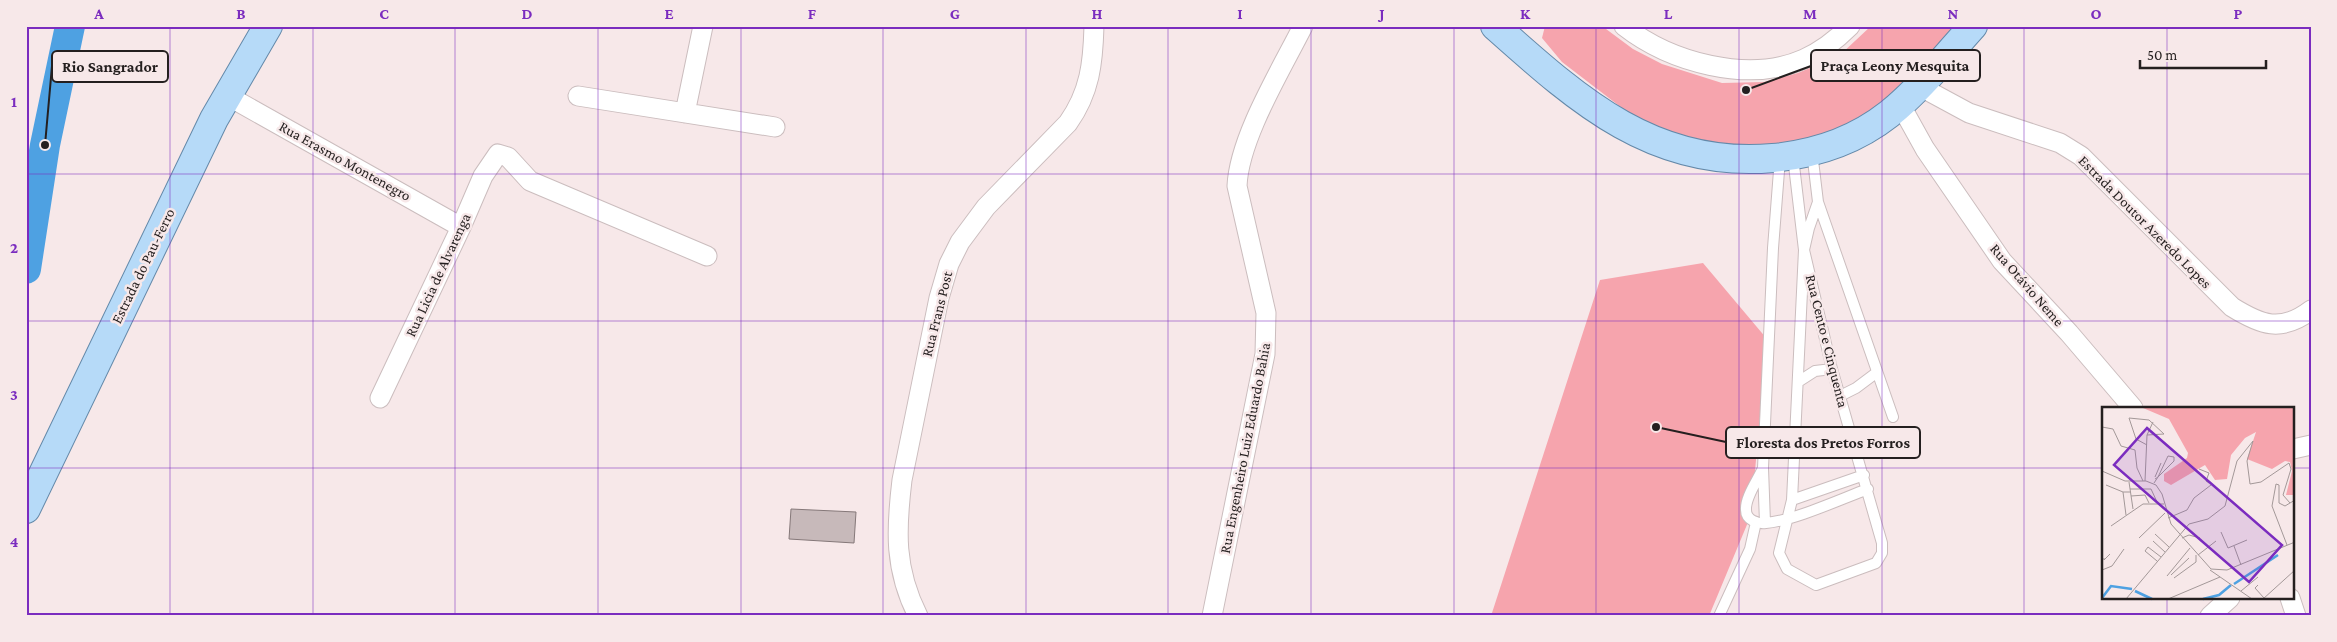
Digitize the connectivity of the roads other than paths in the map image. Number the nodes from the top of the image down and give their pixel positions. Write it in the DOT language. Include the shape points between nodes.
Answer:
graph roads {
  1 [pos="268,26"];
  2 [pos="704,26"];
  3 [pos="1094,26"];
  4 [pos="1304,26"];
  5 [pos="1624,26"];
  6 [pos="1850,26"];
  7 [pos="1973,26"];
  8 [pos="1507,30"];
  9 [pos="1910,95"];
  10 [pos="228,96"];
  11 [pos="578,96"];
  12 [pos="684,112"];
  13 [pos="775,127"];
  14 [pos="1795,155"];
  15 [pos="1818,202"];
  16 [pos="461,227"];
  17 [pos="1804,250"];
  18 [pos="707,256"];
  19 [pos="2311,310"];
  20 [pos="1832,369"];
  21 [pos="1876,373"];
  22 [pos="1798,382"];
  23 [pos="1840,396"];
  24 [pos="380,398"];
  25 [pos="2132,407"];
  26 [pos="1893,417"];
  27 [pos="2311,445"];
  28 [pos="2294,449"];
  29 [pos="1763,468"];
  30 [pos="1864,475"];
  31 [pos="1868,489"];
  32 [pos="1792,500"];
  33 [pos="26,509"];
  34 [pos="1789,518"];
  35 [pos="1761,523"];
  36 [pos="2228,600"];
  37 [pos="2291,600"];
  38 [pos="918,616"];
  39 [pos="1212,616"];
  40 [pos="1719,616"];
  41 [pos="2210,616"];
  42 [pos="2296,616"];
  1 -- 10 [label="main road, Estrada do Pau-Ferro"];
  2 -- 12 [label="street"];
  3 -- 38 [label="street, Rua Frans Post" via="1092,61 1080,107 972,224 949,264 938,298 898,510 900,567 907,595"];
  4 -- 39 [label="street, Rua Engenheiro Luiz Eduardo Bahia" via="1253,128 1237,172 1236,186 1266,313 1266,339"];
  5 -- 6 [label="street" via="1654,47 1728,70 1769,68 1803,60 1834,42"];
  7 -- 9 [label="main road"];
  8 -- 14 [label="main road" via="1575,95 1652,141 1714,158 1756,160"];
  9 -- 14 [label="main road" via="1868,128 1831,146"];
  9 -- 19 [label="street, Estrada Doutor Azeredo Lopes" via="2060,143 2081,156 2232,308 2255,321 2278,325 2298,320"];
  9 -- 25 [label="street, Rua Otávio Neme" via="1925,150 2002,261"];
  10 -- 16 [label="street, Rua Erasmo Montenegro"];
  10 -- 33 [label="main road, Estrada do Pau-Ferro"];
  11 -- 12 [label="street"];
  12 -- 13 [label="street"];
  14 -- 15 [label="lane"];
  14 -- 17 [label="lane, Rua Cento e Cinquenta"];
  14 -- 29 [label="lane" via="1773,248"];
  15 -- 17 [label="lane"];
  15 -- 21 [label="lane"];
  16 -- 18 [label="street, Rua Licia de Alvarenga" via="483,176 498,154 508,157 530,181"];
  16 -- 24 [label="street, Rua Licia de Alvarenga"];
  17 -- 20 [label="lane, Rua Cento e Cinquenta"];
  17 -- 22 [label="lane"];
  20 -- 22 [label="lane" via="1815,371"];
  20 -- 23 [label="lane, Rua Cento e Cinquenta"];
  21 -- 23 [label="lane"];
  21 -- 26 [label="lane"];
  22 -- 32 [label="lane"];
  23 -- 30 [label="lane, Rua Cento e Cinquenta"];
  27 -- 28 [label="street"];
  29 -- 35 [label="lane"];
  29 -- 35 [label="lane" via="1746,512 1750,519"];
  30 -- 31 [label="lane, Rua Cento e Cinquenta"];
  30 -- 32 [label="lane"];
  31 -- 34 [label="lane"];
  31 -- 34 [label="lane, Rua Cento e Cinquenta" via="1882,553 1876,563 1823,583 1810,582 1787,569 1779,553"];
  32 -- 34 [label="lane"];
  34 -- 35 [label="lane"];
  35 -- 40 [label="lane"];
  36 -- 41 [label="street"];
  37 -- 42 [label="street"];
}
